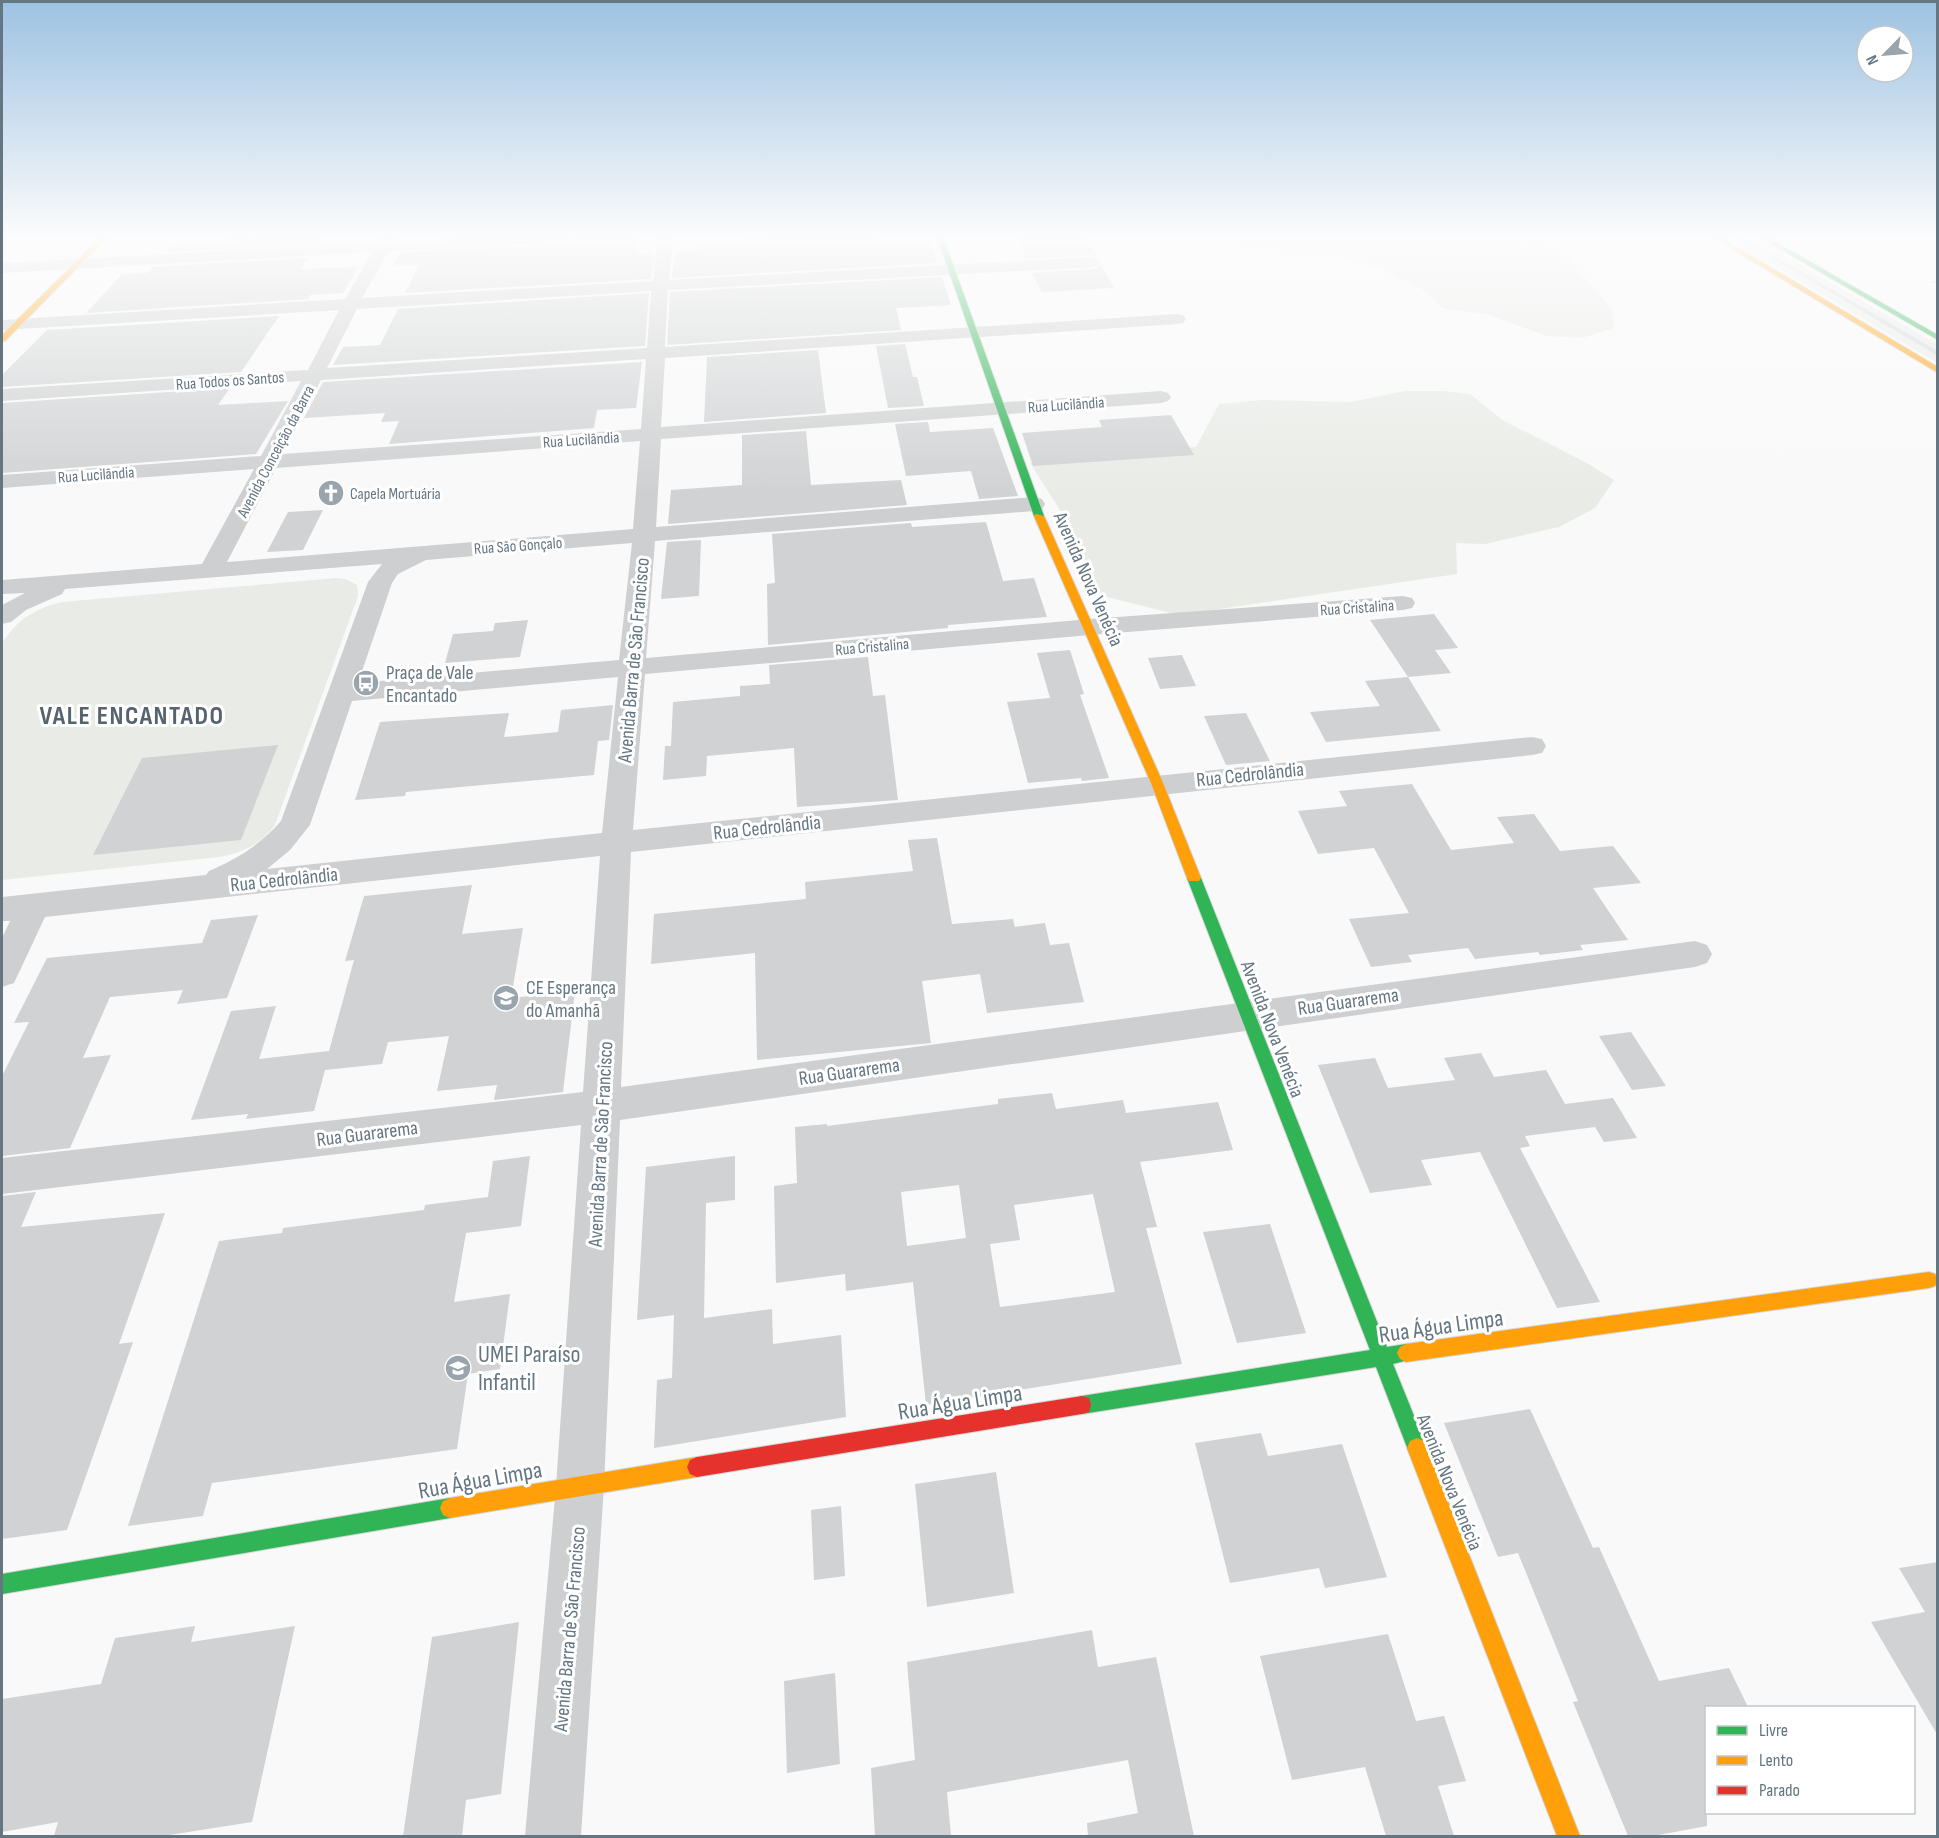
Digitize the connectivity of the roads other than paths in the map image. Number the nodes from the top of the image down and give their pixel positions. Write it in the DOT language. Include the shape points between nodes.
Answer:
graph roads {
  1 [pos="45,323"];
  2 [pos="341,323"];
  3 [pos="658,323"];
  4 [pos="969,323"];
  5 [pos="1117,323"];
  6 [pos="1858,323"];
  7 [pos="1911,323"];
  8 [pos="9,325"];
  9 [pos="972,332"];
  10 [pos="1938,338"];
  11 [pos="2,339"];
  12 [pos="657,352"];
  13 [pos="1938,371"];
  14 [pos="315,374"];
  15 [pos="2,394"];
  16 [pos="1161,397"];
  17 [pos="999,409"];
  18 [pos="651,434"];
  19 [pos="270,461"];
  20 [pos="2,481"];
  21 [pos="1034,504"];
  22 [pos="644,535"];
  23 [pos="441,551"];
  24 [pos="338,560"];
  25 [pos="211,570"];
  26 [pos="96,579"];
  27 [pos="2,586"];
  28 [pos="376,595"];
  29 [pos="1403,603"];
  30 [pos="2,617"];
  31 [pos="1090,627"];
  32 [pos="632,667"];
  33 [pos="342,693"];
  34 [pos="1532,746"];
  35 [pos="1157,783"];
  36 [pos="616,844"];
  37 [pos="187,889"];
  38 [pos="34,905"];
  39 [pos="2,909"];
  40 [pos="1695,954"];
  41 [pos="2,973"];
  42 [pos="1246,1015"];
  43 [pos="603,1106"];
  44 [pos="2,1176"];
  45 [pos="1929,1280"];
  46 [pos="1380,1357"];
  47 [pos="580,1486"];
  48 [pos="2,1584"];
  49 [pos="553,1836"];
  50 [pos="1569,1836"];
  1 -- 8 [label="street"];
  2 -- 14 [label="street, Avenida Conceição da Barra"];
  3 -- 12 [label="street, Avenida Barra de São Francisco"];
  4 -- 9 [label="street, Avenida Nova Venécia"];
  5 -- 9 [label="street, Rua Todos os Santos"];
  6 -- 13 [label="street"];
  7 -- 10 [label="street"];
  8 -- 11 [label="street"];
  9 -- 12 [label="street, Rua Todos os Santos"];
  9 -- 17 [label="street, Avenida Nova Venécia"];
  12 -- 14 [label="street, Rua Todos os Santos"];
  12 -- 18 [label="street, Avenida Barra de São Francisco"];
  14 -- 15 [label="street, Rua Todos os Santos"];
  14 -- 19 [label="street, Avenida Conceição da Barra"];
  16 -- 17 [label="street, Rua Lucilândia"];
  17 -- 18 [label="street, Rua Lucilândia"];
  17 -- 21 [label="street, Avenida Nova Venécia"];
  18 -- 19 [label="street, Rua Lucilândia"];
  18 -- 22 [label="street, Avenida Barra de São Francisco"];
  19 -- 20 [label="street, Rua Lucilândia"];
  19 -- 25 [label="street, Avenida Conceição da Barra"];
  21 -- 22 [label="street, Rua São Gonçalo"];
  21 -- 31 [label="street, Avenida Nova Venécia"];
  22 -- 23 [label="street, Rua São Gonçalo"];
  22 -- 32 [label="street, Avenida Barra de São Francisco"];
  23 -- 24 [label="street, Rua São Gonçalo"];
  23 -- 28 [label="street" via="409,559 390,569"];
  24 -- 25 [label="street, Rua São Gonçalo"];
  24 -- 28 [label="street" via="358,563 373,572 377,578"];
  25 -- 26 [label="street, Rua São Gonçalo"];
  26 -- 27 [label="street, Rua São Gonçalo"];
  26 -- 30 [label="street" via="48,591"];
  28 -- 33 [label="street"];
  29 -- 31 [label="street, Rua Cristalina"];
  31 -- 32 [label="street, Rua Cristalina"];
  31 -- 35 [label="street, Avenida Nova Venécia"];
  32 -- 33 [label="street, Rua Cristalina"];
  32 -- 36 [label="street, Avenida Barra de São Francisco"];
  33 -- 37 [label="street" via="301,811 284,839 250,865"];
  34 -- 35 [label="street, Rua Cedrolândia"];
  35 -- 36 [label="street, Rua Cedrolândia"];
  35 -- 42 [label="street, Avenida Nova Venécia"];
  36 -- 37 [label="street, Rua Cedrolândia"];
  36 -- 43 [label="street, Avenida Barra de São Francisco"];
  37 -- 38 [label="street, Rua Cedrolândia"];
  38 -- 39 [label="street, Rua Cedrolândia"];
  38 -- 41 [label="street"];
  40 -- 42 [label="street, Rua Guararema"];
  42 -- 43 [label="street, Rua Guararema"];
  42 -- 46 [label="street, Avenida Nova Venécia"];
  43 -- 44 [label="street, Rua Guararema"];
  43 -- 47 [label="street, Avenida Barra de São Francisco"];
  45 -- 46 [label="street, Rua Água Limpa"];
  46 -- 47 [label="street, Rua Água Limpa"];
  46 -- 50 [label="street, Avenida Nova Venécia"];
  47 -- 48 [label="street, Rua Água Limpa"];
  47 -- 49 [label="street, Avenida Barra de São Francisco"];
}
